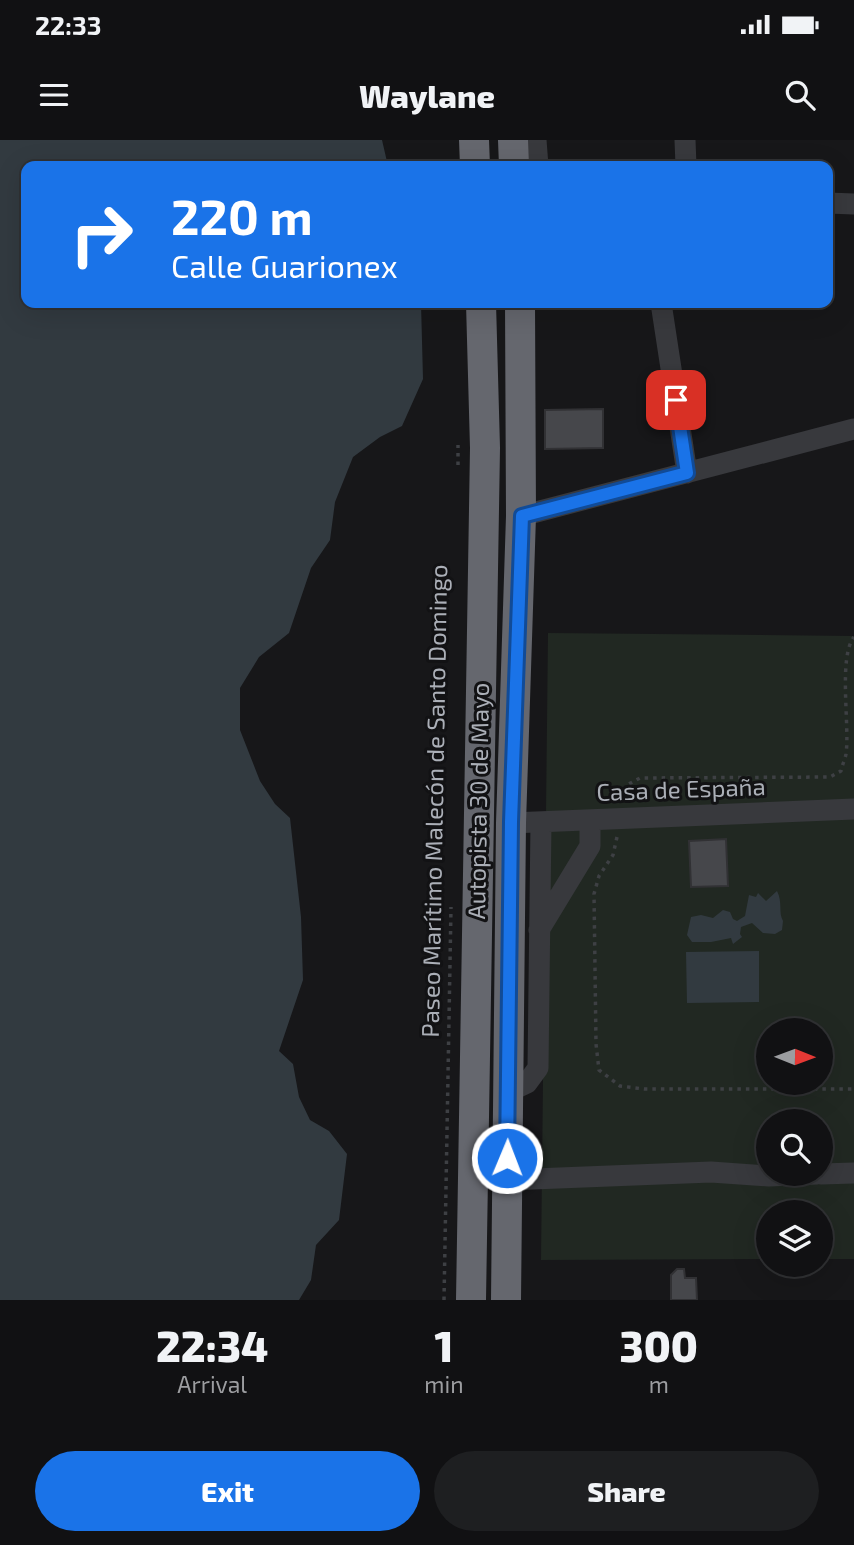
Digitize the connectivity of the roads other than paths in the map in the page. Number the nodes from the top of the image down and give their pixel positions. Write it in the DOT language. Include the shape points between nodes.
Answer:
graph roads {
  1 [pos="474,140"];
  2 [pos="513,140"];
  3 [pos="536,140"];
  4 [pos="685,140"];
  5 [pos="475,161"];
  6 [pos="514,161"];
  7 [pos="538,161"];
  8 [pos="686,161"];
  9 [pos="833,203"];
  10 [pos="854,204"];
  11 [pos="481,308"];
  12 [pos="520,308"];
  13 [pos="532,308"];
  14 [pos="663,308"];
  15 [pos="522,351"];
  16 [pos="854,429"];
  17 [pos="687,473"];
  18 [pos="522,516"];
  19 [pos="854,809"];
  20 [pos="590,821"];
  21 [pos="511,822"];
  22 [pos="541,822"];
  23 [pos="538,931"];
  24 [pos="508,1092"];
  25 [pos="854,1173"];
  26 [pos="833,1174"];
  27 [pos="756,1175"];
  28 [pos="507,1181"];
  29 [pos="471,1300"];
  30 [pos="506,1300"];
  1 -- 5 [label="highway"];
  2 -- 6 [label="highway"];
  3 -- 7 [label="street"];
  4 -- 8 [label="street"];
  9 -- 10 [label="street"];
  11 -- 29 [label="highway, Autopista 30 de Mayo" via="485,447"];
  12 -- 15 [label="highway, Autopista 30 de Mayo"];
  13 -- 15 [label="street"];
  14 -- 17 [label="street"];
  15 -- 18 [label="highway, Autopista 30 de Mayo"];
  16 -- 17 [label="street"];
  17 -- 18 [label="street"];
  18 -- 21 [label="highway, Autopista 30 de Mayo"];
  19 -- 20 [label="street, Casa de España"];
  20 -- 22 [label="street, Casa de España"];
  20 -- 23 [label="street" via="590,846"];
  21 -- 22 [label="street, Casa de España"];
  21 -- 24 [label="highway, Autopista 30 de Mayo"];
  22 -- 23 [label="street"];
  23 -- 24 [label="street" via="538,1068 527,1083"];
  24 -- 28 [label="highway, Autopista 30 de Mayo"];
  25 -- 26 [label="street"];
  27 -- 28 [label="street" via="711,1172"];
  28 -- 30 [label="highway, Autopista 30 de Mayo"];
}
